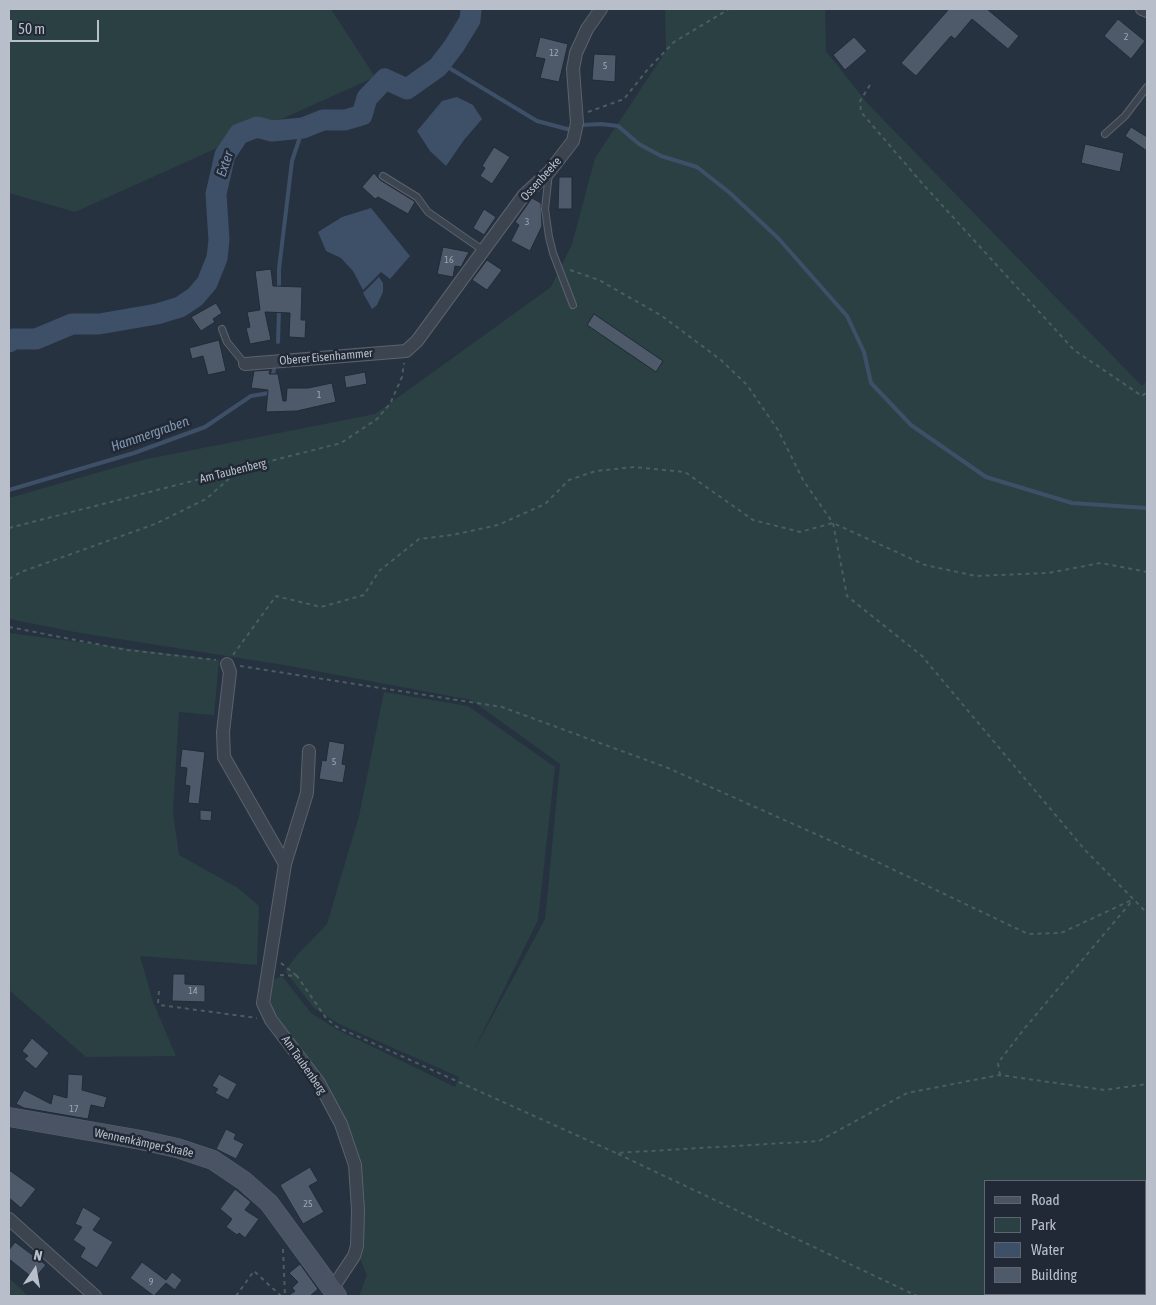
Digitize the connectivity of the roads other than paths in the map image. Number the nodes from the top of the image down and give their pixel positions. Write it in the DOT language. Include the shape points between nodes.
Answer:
graph roads {
  1 [pos="601,9"];
  2 [pos="1142,9"];
  3 [pos="1147,11"];
  4 [pos="1147,87"];
  5 [pos="1105,134"];
  6 [pos="550,172"];
  7 [pos="383,176"];
  8 [pos="484,251"];
  9 [pos="573,305"];
  10 [pos="222,329"];
  11 [pos="406,351"];
  12 [pos="245,364"];
  13 [pos="227,664"];
  14 [pos="309,751"];
  15 [pos="285,864"];
  16 [pos="9,1117"];
  17 [pos="9,1219"];
  18 [pos="335,1293"];
  19 [pos="95,1296"];
  1 -- 6 [label="street, Ossenbeeke" via="587,29 572,69 576,134"];
  2 -- 3 [label="street"];
  4 -- 5 [label="lane" via="1125,116"];
  6 -- 8 [label="street, Ossenbeeke" via="524,195"];
  6 -- 9 [label="lane" via="546,209 551,245"];
  7 -- 8 [label="lane" via="417,197 428,212"];
  8 -- 11 [label="street, Ossenbeeke"];
  10 -- 12 [label="lane" via="227,342"];
  11 -- 12 [label="street, Oberer Eisenhammer"];
  13 -- 15 [label="street" via="230,672 223,732 224,758"];
  14 -- 15 [label="street, Am Taubenberg" via="307,793"];
  15 -- 18 [label="street, Am Taubenberg" via="263,1003 271,1020 319,1083 341,1124 355,1165 357,1246"];
  16 -- 18 [label="street, Wennenkämper Straße" via="141,1140 213,1160 244,1181 269,1204"];
  17 -- 19 [label="street"];
}
